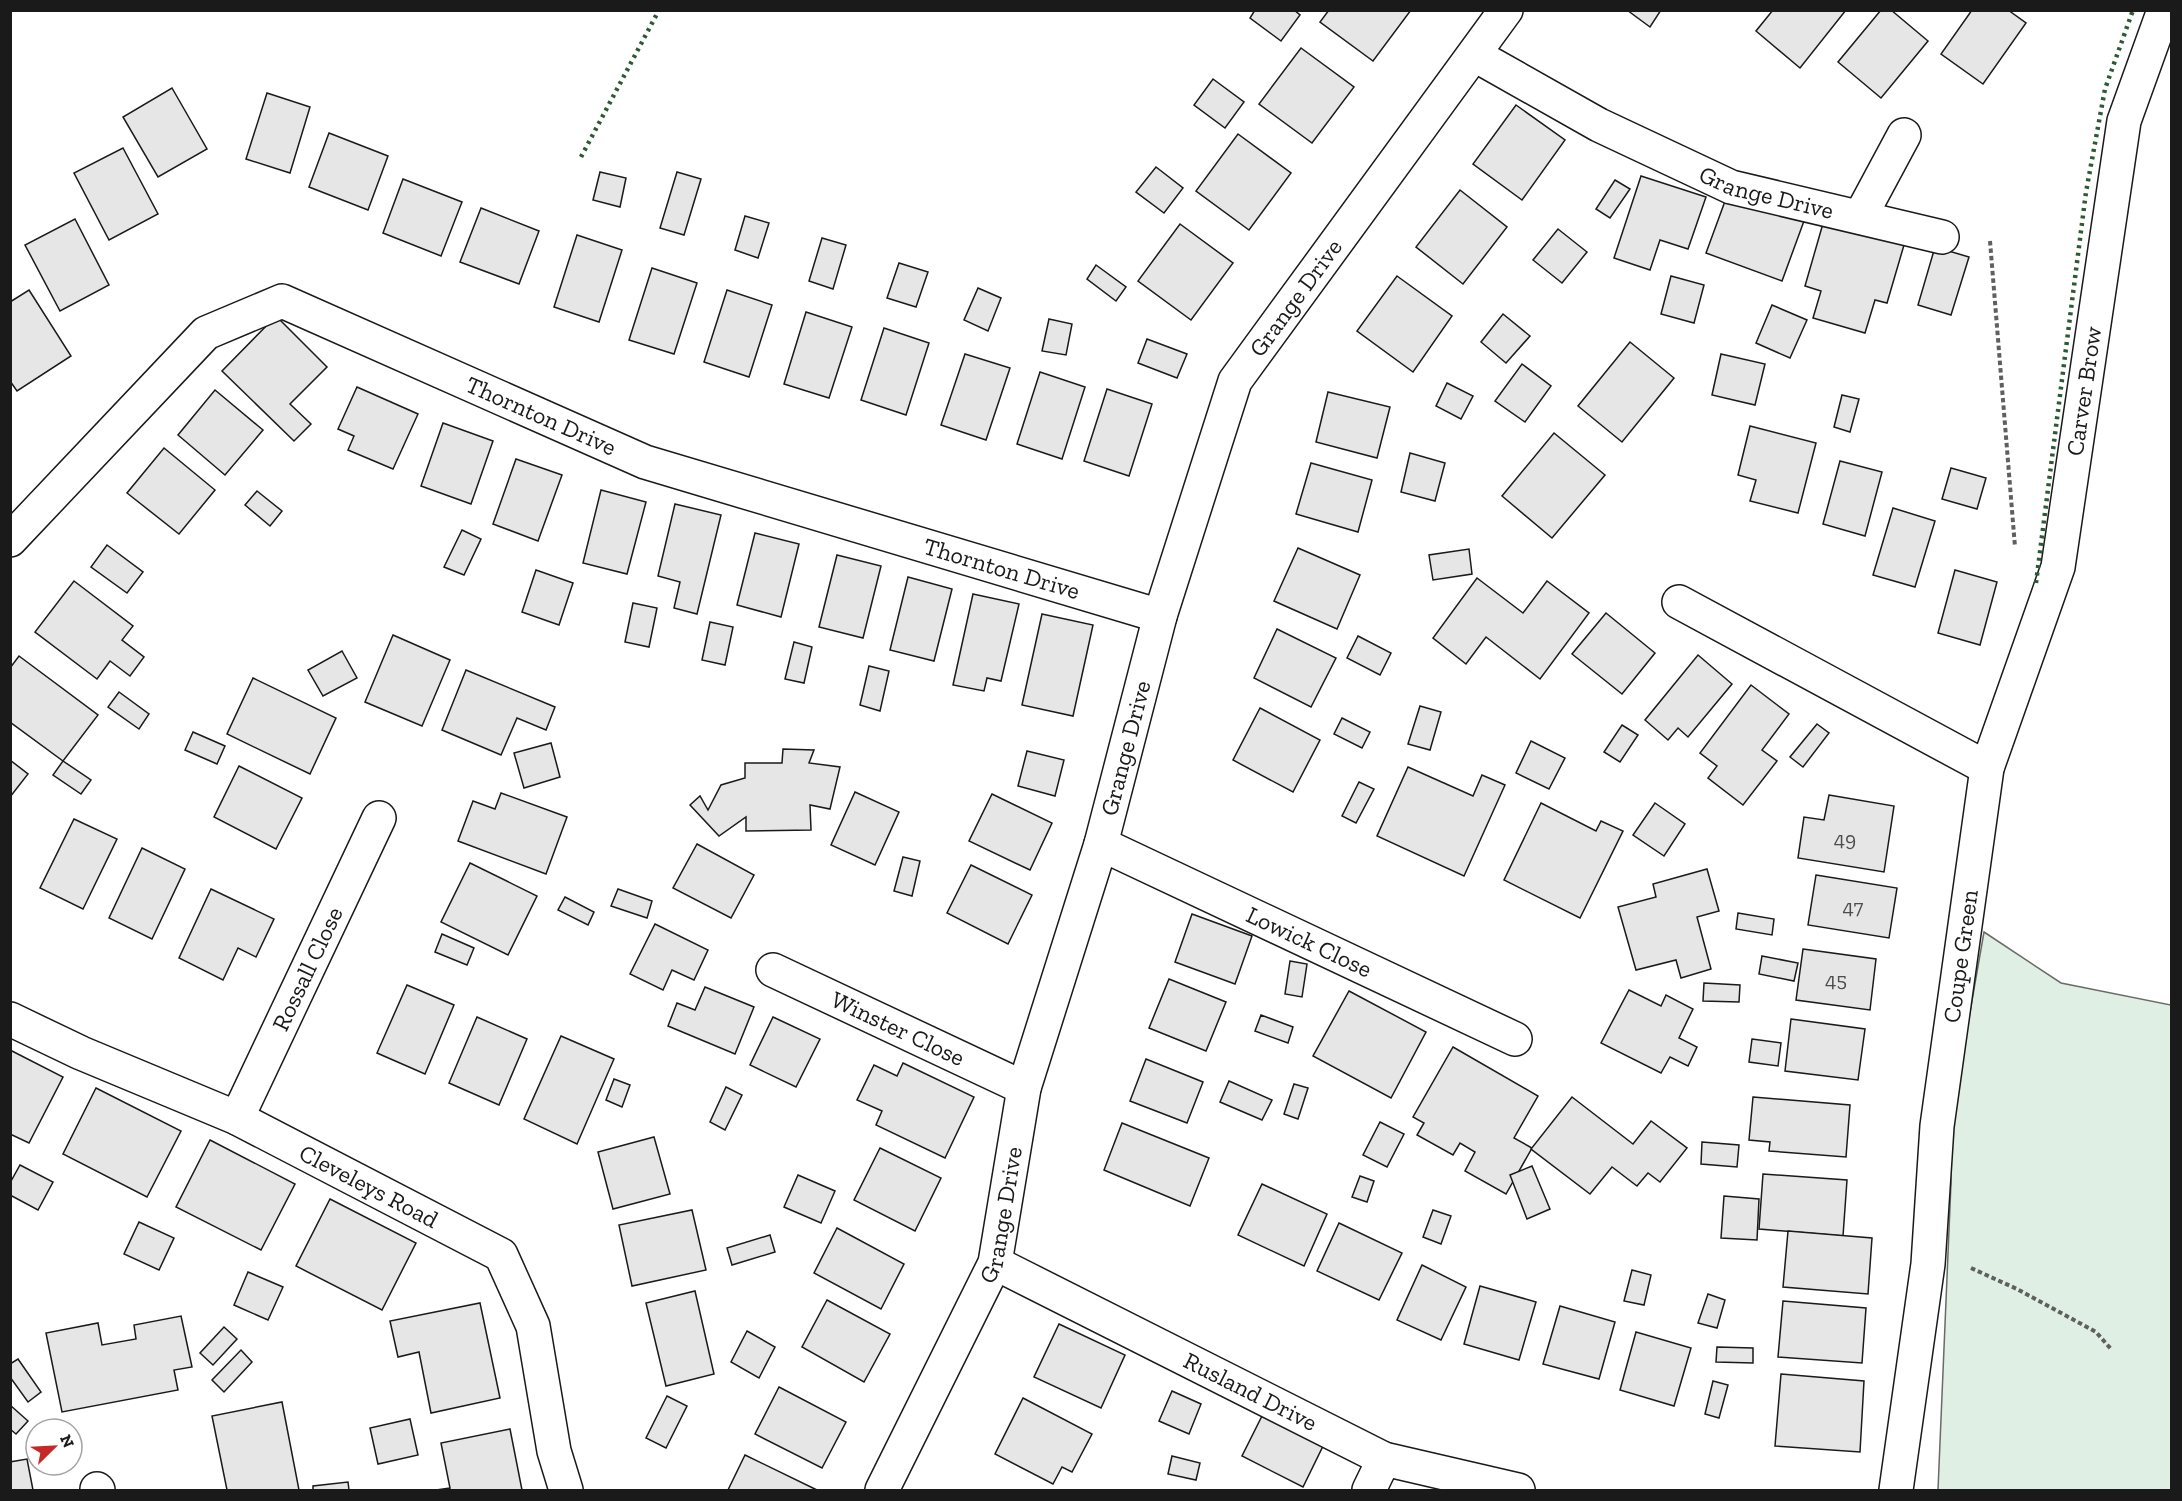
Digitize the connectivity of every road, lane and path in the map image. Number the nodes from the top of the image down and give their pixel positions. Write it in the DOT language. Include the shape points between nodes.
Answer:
graph roads {
  1 [pos="1506,10"];
  2 [pos="2164,10"];
  3 [pos="1475,55"];
  4 [pos="1904,135"];
  5 [pos="1860,217"];
  6 [pos="1942,237"];
  7 [pos="1990,241"];
  8 [pos="10,540"];
  9 [pos="2016,556"];
  10 [pos="1679,602"];
  11 [pos="1160,616"];
  12 [pos="1987,768"];
  13 [pos="379,818"];
  14 [pos="1101,844"];
  15 [pos="773,970"];
  16 [pos="10,1019"];
  17 [pos="1515,1039"];
  18 [pos="1024,1088"];
  19 [pos="237,1118"];
  20 [pos="995,1263"];
  21 [pos="1928,1264"];
  22 [pos="2111,1349"];
  23 [pos="1384,1459"];
  24 [pos="566,1491"];
  25 [pos="882,1491"];
  26 [pos="1369,1491"];
  27 [pos="1518,1491"];
  28 [pos="1896,1491"];
  1 -- 3 [label="street, Grange Drive"];
  2 -- 12 [label="street, Carver Brow" via="2124,121 2058,567"];
  3 -- 5 [label="street, Grange Drive" via="1599,125 1731,187"];
  3 -- 11 [label="street, Grange Drive" via="1235,381"];
  4 -- 5 [label="street"];
  5 -- 6 [label="street, Grange Drive"];
  7 -- 9 [label="path"];
  8 -- 11 [label="street, Thornton Drive" via="206,333 282,301 645,462"];
  10 -- 12 [label="street"];
  11 -- 14 [label="street, Grange Drive"];
  12 -- 21 [label="street, Coupe Green" via="1937,1126"];
  13 -- 19 [label="street, Rossall Close"];
  14 -- 17 [label="street, Lowick Close"];
  14 -- 18 [label="street, Grange Drive"];
  15 -- 18 [label="street, Winster Close"];
  16 -- 19 [label="street, Cleveleys Road"];
  18 -- 20 [label="street, Grange Drive"];
  19 -- 24 [label="street, Cleveleys Road" via="501,1255 533,1326 554,1451"];
  20 -- 23 [label="street, Rusland Drive"];
  20 -- 25 [label="street, Grange Drive"];
  21 -- 22 [label="path" via="1970,1268 2017,1289 2096,1332"];
  21 -- 28 [label="street, Coupe Green"];
  23 -- 26 [label="street"];
  23 -- 27 [label="street, Rusland Drive"];
}
